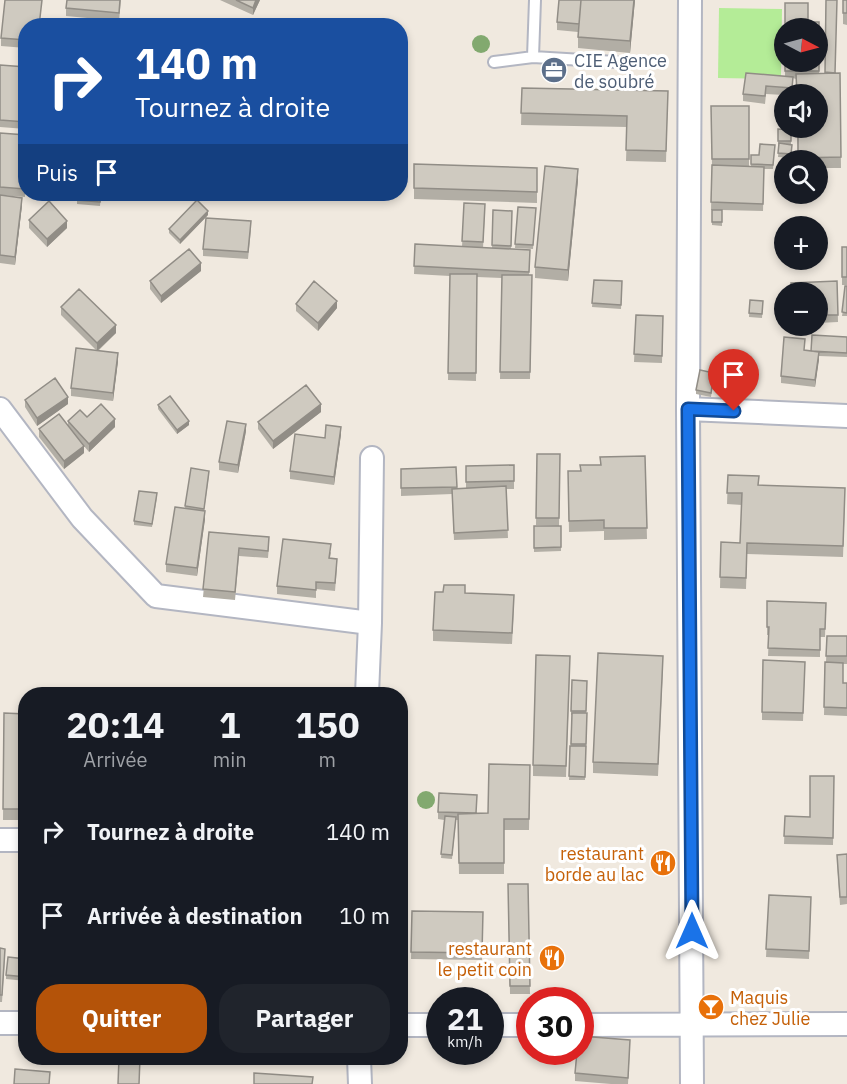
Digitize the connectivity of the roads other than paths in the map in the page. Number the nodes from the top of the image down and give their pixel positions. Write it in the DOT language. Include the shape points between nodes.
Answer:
graph roads {
  1 [pos="535,0"];
  2 [pos="690,0"];
  3 [pos="533,57"];
  4 [pos="494,62"];
  5 [pos="616,62"];
  6 [pos="0,409"];
  7 [pos="688,409"];
  8 [pos="847,416"];
  9 [pos="372,458"];
  10 [pos="370,623"];
  11 [pos="367,687"];
  12 [pos="0,840"];
  13 [pos="18,840"];
  14 [pos="0,1023"];
  15 [pos="18,1023"];
  16 [pos="408,1024"];
  17 [pos="847,1024"];
  18 [pos="426,1025"];
  19 [pos="594,1025"];
  20 [pos="693,1025"];
  21 [pos="360,1065"];
  22 [pos="360,1084"];
  23 [pos="692,1084"];
  1 -- 3 [label="lane"];
  2 -- 7 [label="street"];
  3 -- 4 [label="lane"];
  3 -- 5 [label="lane"];
  6 -- 10 [label="street" via="82,518 156,596"];
  7 -- 8 [label="street"];
  7 -- 20 [label="street"];
  9 -- 10 [label="street"];
  10 -- 11 [label="street"];
  12 -- 13 [label="street"];
  14 -- 15 [label="street"];
  16 -- 18 [label="street"];
  17 -- 20 [label="street"];
  19 -- 20 [label="street"];
  20 -- 23 [label="street"];
  21 -- 22 [label="street"];
}
